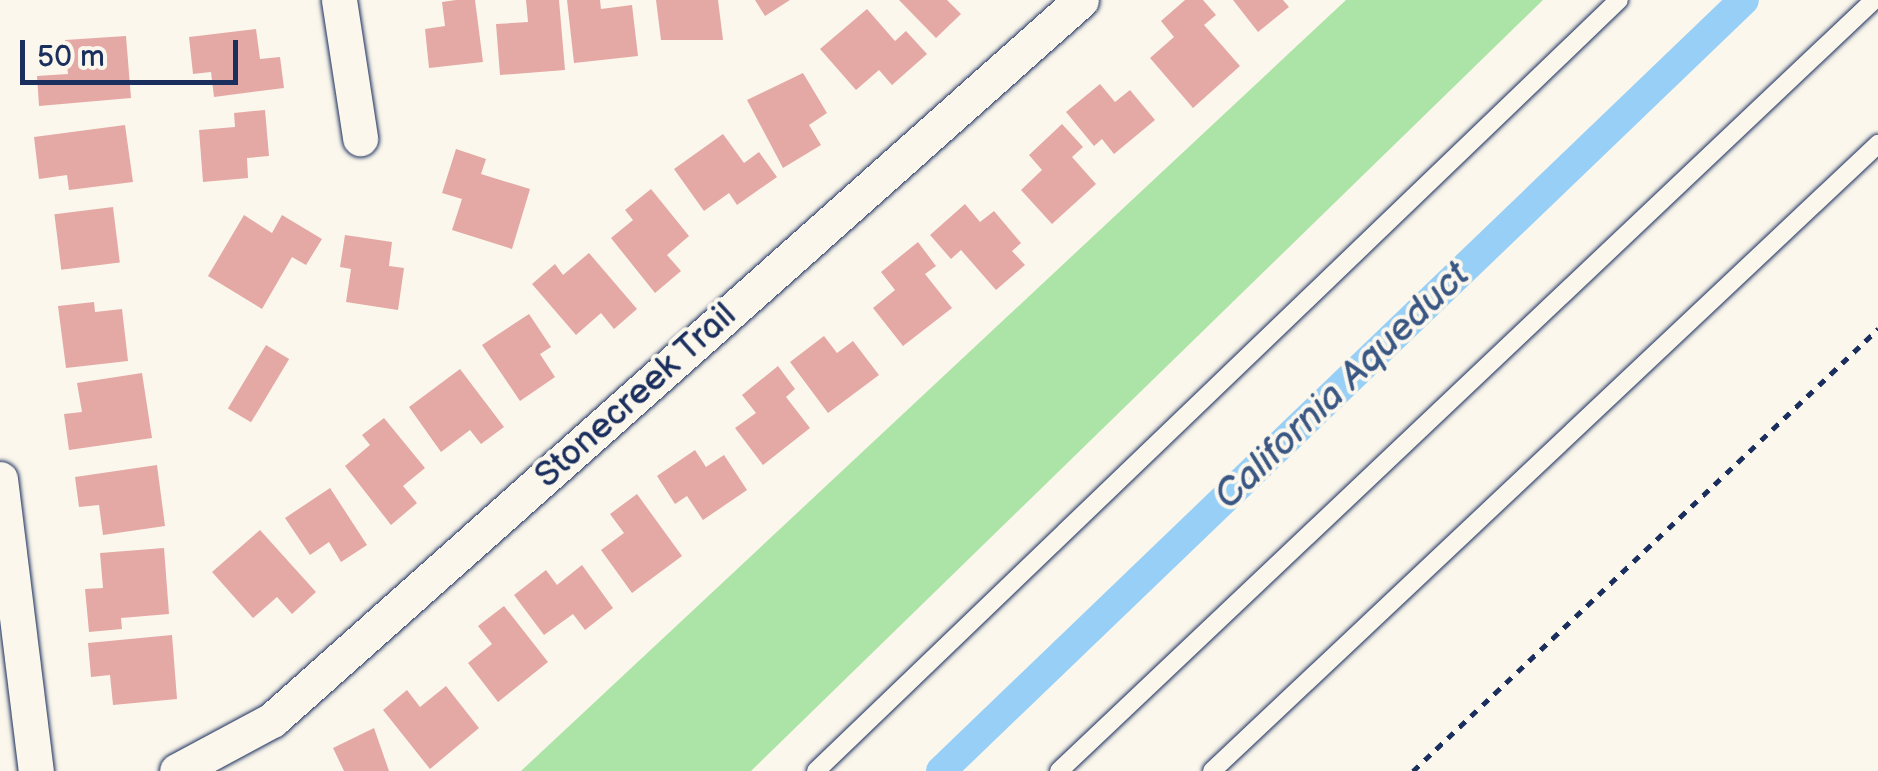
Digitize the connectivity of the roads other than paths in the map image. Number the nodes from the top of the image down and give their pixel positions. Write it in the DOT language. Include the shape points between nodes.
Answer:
graph roads {
  1 [pos="339,0"];
  2 [pos="1081,0"];
  3 [pos="1619,0"];
  4 [pos="1874,0"];
  5 [pos="360,138"];
  6 [pos="1878,144"];
  7 [pos="0,480"];
  8 [pos="36,771"];
  9 [pos="177,771"];
  10 [pos="816,771"];
  11 [pos="1059,771"];
  12 [pos="1212,771"];
  1 -- 5 [label="street"];
  2 -- 9 [label="street, Stonecreek Trail" via="272,720"];
  3 -- 10 [label="lane"];
  4 -- 11 [label="lane"];
  6 -- 12 [label="lane"];
  7 -- 8 [label="street"];
}
